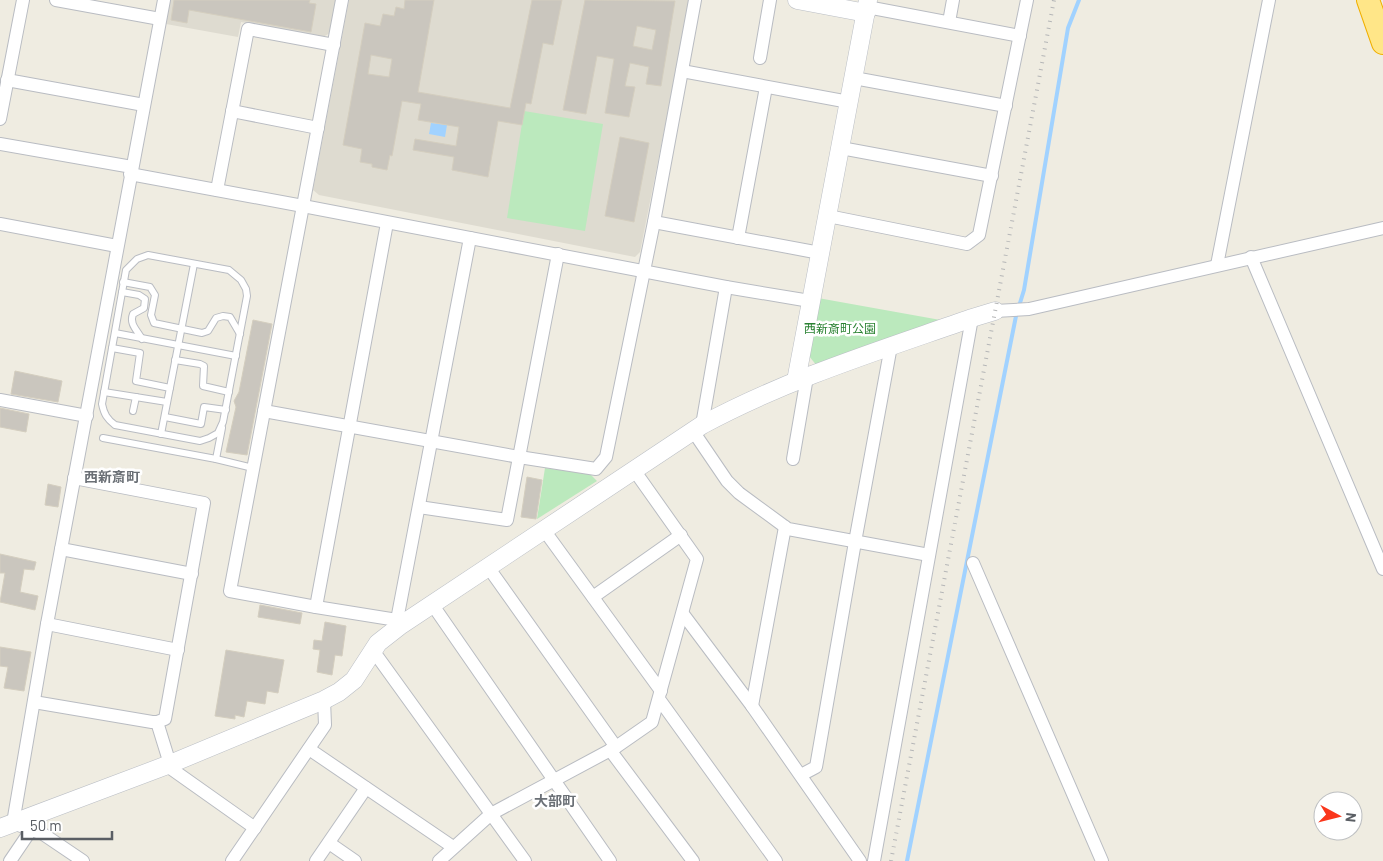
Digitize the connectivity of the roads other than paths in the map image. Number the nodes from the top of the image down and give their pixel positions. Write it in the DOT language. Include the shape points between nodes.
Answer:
graph roads {
  1 [pos="22,0"];
  2 [pos="56,0"];
  3 [pos="164,0"];
  4 [pos="342,0"];
  5 [pos="695,0"];
  6 [pos="770,0"];
  7 [pos="797,0"];
  8 [pos="953,0"];
  9 [pos="1027,0"];
  10 [pos="1269,0"];
  11 [pos="1368,0"];
  12 [pos="112,5"];
  13 [pos="867,7"];
  14 [pos="160,19"];
  15 [pos="949,22"];
  16 [pos="1020,36"];
  17 [pos="1383,43"];
  18 [pos="334,45"];
  19 [pos="760,58"];
  20 [pos="682,71"];
  21 [pos="854,78"];
  22 [pos="7,80"];
  23 [pos="766,87"];
  24 [pos="849,102"];
  25 [pos="144,105"];
  26 [pos="1006,106"];
  27 [pos="232,111"];
  28 [pos="0,119"];
  29 [pos="318,128"];
  30 [pos="0,144"];
  31 [pos="841,148"];
  32 [pos="131,171"];
  33 [pos="992,176"];
  34 [pos="217,190"];
  35 [pos="303,206"];
  36 [pos="828,216"];
  37 [pos="654,222"];
  38 [pos="387,223"];
  39 [pos="0,224"];
  40 [pos="1383,228"];
  41 [pos="470,238"];
  42 [pos="738,238"];
  43 [pos="118,246"];
  44 [pos="820,253"];
  45 [pos="558,254"];
  46 [pos="1251,257"];
  47 [pos="194,264"];
  48 [pos="1217,265"];
  49 [pos="643,270"];
  50 [pos="123,282"];
  51 [pos="726,287"];
  52 [pos="122,292"];
  53 [pos="810,301"];
  54 [pos="995,311"];
  55 [pos="972,318"];
  56 [pos="182,329"];
  57 [pos="115,333"];
  58 [pos="240,334"];
  59 [pos="142,339"];
  60 [pos="178,345"];
  61 [pos="891,346"];
  62 [pos="112,348"];
  63 [pos="236,356"];
  64 [pos="176,360"];
  65 [pos="801,379"];
  66 [pos="170,388"];
  67 [pos="104,392"];
  68 [pos="229,392"];
  69 [pos="136,397"];
  70 [pos="0,400"];
  71 [pos="167,402"];
  72 [pos="133,410"];
  73 [pos="226,410"];
  74 [pos="264,411"];
  75 [pos="86,416"];
  76 [pos="165,417"];
  77 [pos="224,422"];
  78 [pos="349,426"];
  79 [pos="697,428"];
  80 [pos="161,434"];
  81 [pos="103,438"];
  82 [pos="432,441"];
  83 [pos="519,457"];
  84 [pos="216,459"];
  85 [pos="793,459"];
  86 [pos="253,468"];
  87 [pos="634,470"];
  88 [pos="74,478"];
  89 [pos="419,507"];
  90 [pos="785,527"];
  91 [pos="544,530"];
  92 [pos="681,535"];
  93 [pos="855,542"];
  94 [pos="61,549"];
  95 [pos="929,556"];
  96 [pos="973,563"];
  97 [pos="488,566"];
  98 [pos="1383,569"];
  99 [pos="192,574"];
  100 [pos="593,597"];
  101 [pos="432,604"];
  102 [pos="316,607"];
  103 [pos="683,614"];
  104 [pos="399,622"];
  105 [pos="47,624"];
  106 [pos="372,649"];
  107 [pos="178,650"];
  108 [pos="660,695"];
  109 [pos="324,700"];
  110 [pos="34,702"];
  111 [pos="752,706"];
  112 [pos="158,722"];
  113 [pos="613,748"];
  114 [pos="308,749"];
  115 [pos="168,764"];
  116 [pos="801,775"];
  117 [pos="553,780"];
  118 [pos="366,788"];
  119 [pos="491,814"];
  120 [pos="7,825"];
  121 [pos="255,828"];
  122 [pos="31,830"];
  123 [pos="329,843"];
  124 [pos="453,848"];
  125 [pos="873,860"];
  126 [pos="10,861"];
  127 [pos="83,861"];
  128 [pos="232,861"];
  129 [pos="316,861"];
  130 [pos="355,861"];
  131 [pos="439,861"];
  132 [pos="525,861"];
  133 [pos="610,861"];
  134 [pos="692,861"];
  135 [pos="776,861"];
  136 [pos="860,861"];
  137 [pos="1102,861"];
  1 -- 22 [label="street"];
  2 -- 12 [label="street"];
  3 -- 14 [label="street"];
  4 -- 18 [label="street"];
  5 -- 20 [label="street"];
  6 -- 19 [label="street"];
  7 -- 13 [label="street"];
  8 -- 15 [label="street"];
  9 -- 16 [label="street"];
  10 -- 48 [label="street"];
  11 -- 17 [label="highway"];
  12 -- 14 [label="street"];
  13 -- 15 [label="street"];
  13 -- 21 [label="street"];
  14 -- 25 [label="street"];
  15 -- 16 [label="street"];
  16 -- 26 [label="street"];
  18 -- 27 [label="street" via="248,29"];
  18 -- 29 [label="street"];
  20 -- 23 [label="street"];
  20 -- 37 [label="street"];
  21 -- 24 [label="street"];
  21 -- 26 [label="street"];
  22 -- 25 [label="street"];
  22 -- 28 [label="street"];
  23 -- 24 [label="street"];
  23 -- 42 [label="street"];
  24 -- 31 [label="street"];
  25 -- 32 [label="street"];
  26 -- 33 [label="street"];
  27 -- 29 [label="street"];
  27 -- 34 [label="street"];
  29 -- 35 [label="street"];
  30 -- 32 [label="street"];
  31 -- 33 [label="street"];
  31 -- 36 [label="street"];
  32 -- 34 [label="street"];
  32 -- 43 [label="street"];
  33 -- 36 [label="street" via="979,235 967,244"];
  34 -- 35 [label="street"];
  35 -- 38 [label="street"];
  35 -- 74 [label="street"];
  36 -- 44 [label="street"];
  37 -- 42 [label="street"];
  37 -- 49 [label="street"];
  38 -- 41 [label="street"];
  38 -- 78 [label="street"];
  39 -- 43 [label="street"];
  40 -- 46 [label="street"];
  41 -- 45 [label="street"];
  41 -- 82 [label="street"];
  42 -- 44 [label="street"];
  43 -- 75 [label="street"];
  44 -- 53 [label="street"];
  45 -- 49 [label="street"];
  45 -- 83 [label="street"];
  46 -- 48 [label="street"];
  46 -- 98 [label="street"];
  47 -- 50 [label="lane" via="148,255 126,270"];
  47 -- 56 [label="lane"];
  47 -- 58 [label="lane" via="230,270 244,284 247,296"];
  48 -- 54 [label="street" via="1028,309"];
  49 -- 51 [label="street"];
  49 -- 83 [label="street" via="606,457 596,469"];
  50 -- 52 [label="lane"];
  50 -- 56 [label="lane" via="150,287 155,295 151,316 154,323"];
  51 -- 53 [label="street"];
  51 -- 79 [label="street"];
  52 -- 57 [label="lane"];
  52 -- 59 [label="lane" via="145,299 144,308 132,314 131,318"];
  53 -- 65 [label="street"];
  54 -- 55 [label="street"];
  55 -- 61 [label="street"];
  55 -- 95 [label="street"];
  56 -- 58 [label="lane" via="202,333 208,331 216,318 223,316 230,317"];
  56 -- 60 [label="lane"];
  57 -- 59 [label="lane"];
  57 -- 62 [label="lane"];
  58 -- 63 [label="lane"];
  59 -- 60 [label="lane"];
  60 -- 63 [label="lane"];
  60 -- 64 [label="lane"];
  61 -- 65 [label="street"];
  61 -- 93 [label="street"];
  62 -- 66 [label="lane" via="140,353 136,381"];
  62 -- 67 [label="lane"];
  63 -- 68 [label="lane"];
  64 -- 66 [label="lane"];
  64 -- 68 [label="lane" via="204,366 203,386"];
  65 -- 79 [label="street" via="729,410"];
  65 -- 85 [label="street"];
  66 -- 71 [label="lane"];
  67 -- 69 [label="lane"];
  67 -- 80 [label="lane" via="102,404 108,420 115,425"];
  68 -- 73 [label="lane"];
  69 -- 71 [label="lane"];
  69 -- 72 [label="lane"];
  70 -- 75 [label="street"];
  71 -- 76 [label="lane"];
  73 -- 76 [label="lane" via="204,407 201,424"];
  73 -- 77 [label="lane"];
  74 -- 78 [label="street"];
  74 -- 86 [label="street"];
  75 -- 88 [label="street"];
  76 -- 80 [label="lane"];
  77 -- 80 [label="lane" via="218,433 200,441"];
  77 -- 84 [label="lane"];
  78 -- 82 [label="street"];
  78 -- 102 [label="street"];
  79 -- 87 [label="street"];
  79 -- 90 [label="street" via="738,494"];
  81 -- 84 [label="lane"];
  82 -- 83 [label="street"];
  82 -- 89 [label="street"];
  83 -- 89 [label="street" via="507,520"];
  84 -- 86 [label="lane"];
  86 -- 102 [label="street" via="230,591"];
  87 -- 91 [label="street"];
  87 -- 92 [label="street"];
  88 -- 94 [label="street"];
  88 -- 99 [label="street" via="204,503"];
  89 -- 104 [label="street"];
  90 -- 93 [label="street"];
  90 -- 111 [label="street"];
  91 -- 97 [label="street"];
  91 -- 100 [label="street"];
  92 -- 100 [label="street"];
  92 -- 103 [label="street" via="697,559"];
  93 -- 95 [label="street"];
  93 -- 116 [label="street" via="816,767"];
  94 -- 99 [label="street"];
  94 -- 105 [label="street"];
  95 -- 125 [label="street"];
  96 -- 137 [label="street"];
  97 -- 101 [label="street"];
  97 -- 113 [label="street"];
  99 -- 107 [label="street"];
  100 -- 108 [label="street"];
  101 -- 104 [label="street"];
  101 -- 117 [label="street"];
  102 -- 104 [label="street"];
  103 -- 108 [label="street"];
  103 -- 111 [label="street"];
  104 -- 106 [label="street"];
  105 -- 107 [label="street"];
  105 -- 110 [label="street"];
  106 -- 109 [label="street" via="354,680"];
  106 -- 119 [label="street"];
  107 -- 112 [label="street" via="166,719"];
  108 -- 113 [label="street" via="652,722"];
  108 -- 135 [label="street"];
  109 -- 114 [label="street" via="325,725"];
  109 -- 115 [label="street"];
  110 -- 112 [label="street"];
  110 -- 120 [label="street"];
  111 -- 116 [label="street"];
  112 -- 115 [label="street"];
  113 -- 117 [label="street"];
  113 -- 134 [label="street"];
  114 -- 118 [label="street"];
  114 -- 121 [label="street"];
  115 -- 120 [label="street"];
  115 -- 121 [label="street"];
  116 -- 136 [label="street"];
  117 -- 119 [label="street"];
  117 -- 133 [label="street"];
  118 -- 123 [label="street"];
  118 -- 124 [label="street"];
  119 -- 124 [label="street"];
  119 -- 132 [label="street"];
  120 -- 122 [label="street"];
  121 -- 128 [label="street"];
  122 -- 126 [label="street"];
  122 -- 127 [label="street" via="43,834"];
  123 -- 129 [label="street"];
  123 -- 130 [label="street"];
  124 -- 131 [label="street"];
}
